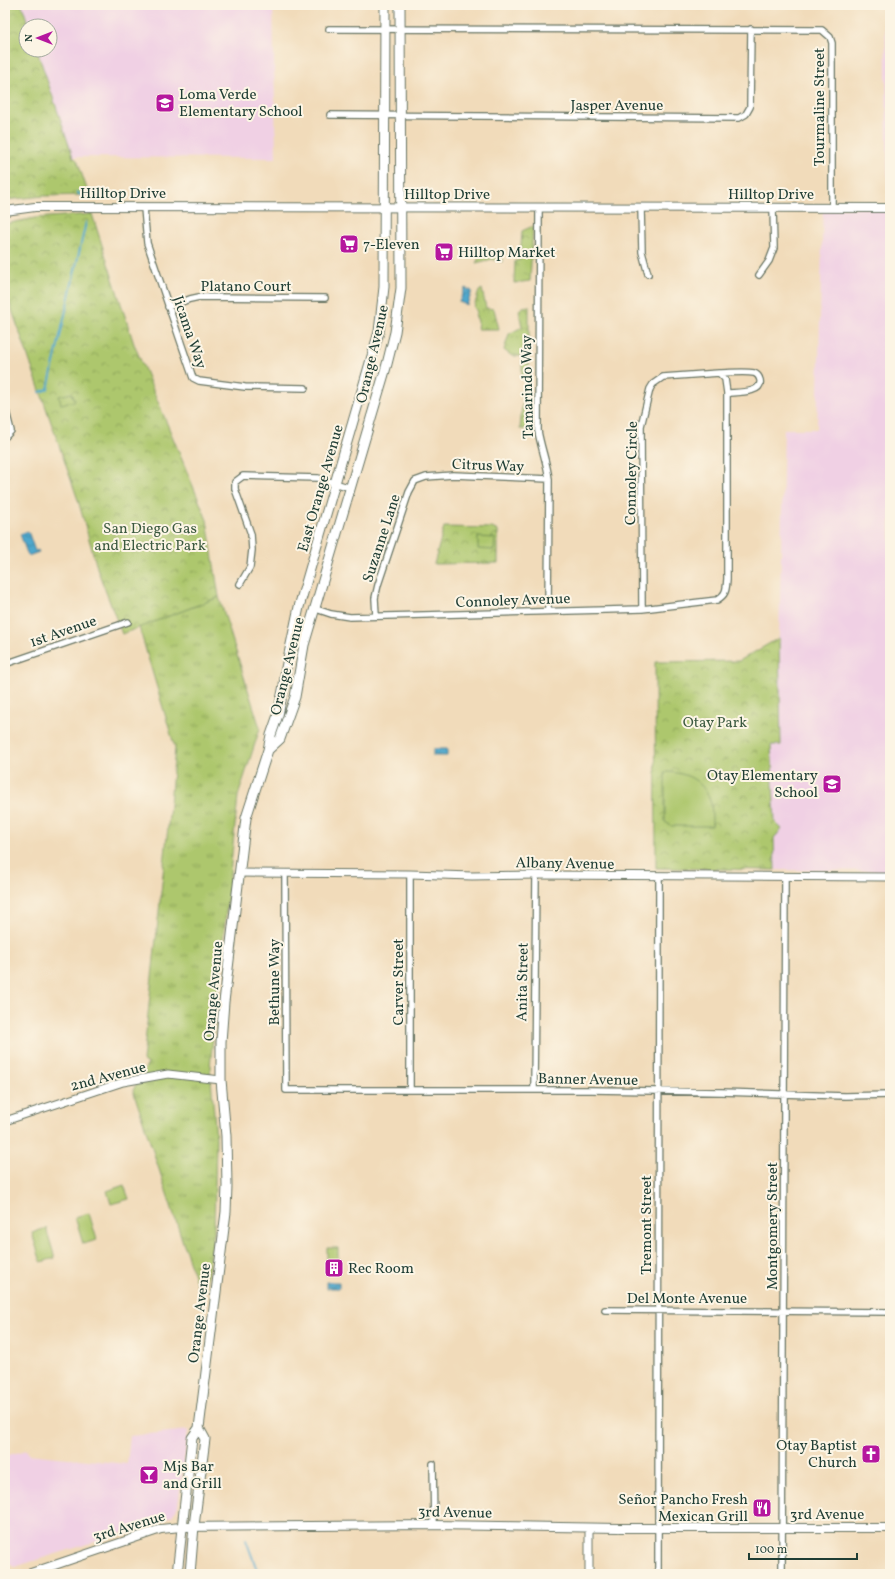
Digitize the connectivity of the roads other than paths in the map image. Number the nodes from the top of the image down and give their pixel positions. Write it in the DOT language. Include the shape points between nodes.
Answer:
graph roads {
  1 [pos="385,5"];
  2 [pos="400,5"];
  3 [pos="401,28"];
  4 [pos="329,29"];
  5 [pos="386,29"];
  6 [pos="751,29"];
  7 [pos="330,116"];
  8 [pos="386,116"];
  9 [pos="400,116"];
  10 [pos="144,208"];
  11 [pos="386,208"];
  12 [pos="401,208"];
  13 [pos="539,208"];
  14 [pos="641,208"];
  15 [pos="773,208"];
  16 [pos="832,208"];
  17 [pos="890,208"];
  18 [pos="5,211"];
  19 [pos="648,274"];
  20 [pos="759,275"];
  21 [pos="325,298"];
  22 [pos="168,307"];
  23 [pos="719,373"];
  24 [pos="305,388"];
  25 [pos="727,393"];
  26 [pos="5,407"];
  27 [pos="5,437"];
  28 [pos="426,477"];
  29 [pos="549,479"];
  30 [pos="336,484"];
  31 [pos="350,488"];
  32 [pos="240,584"];
  33 [pos="300,604"];
  34 [pos="316,609"];
  35 [pos="642,609"];
  36 [pos="548,611"];
  37 [pos="376,616"];
  38 [pos="128,622"];
  39 [pos="5,664"];
  40 [pos="268,750"];
  41 [pos="239,873"];
  42 [pos="285,874"];
  43 [pos="410,874"];
  44 [pos="536,875"];
  45 [pos="659,876"];
  46 [pos="785,877"];
  47 [pos="890,878"];
  48 [pos="222,1080"];
  49 [pos="286,1090"];
  50 [pos="410,1090"];
  51 [pos="534,1090"];
  52 [pos="658,1092"];
  53 [pos="784,1095"];
  54 [pos="890,1095"];
  55 [pos="5,1121"];
  56 [pos="605,1310"];
  57 [pos="659,1310"];
  58 [pos="784,1311"];
  59 [pos="890,1312"];
  60 [pos="199,1428"];
  61 [pos="433,1464"];
  62 [pos="434,1525"];
  63 [pos="194,1526"];
  64 [pos="181,1527"];
  65 [pos="589,1528"];
  66 [pos="658,1528"];
  67 [pos="782,1528"];
  68 [pos="890,1528"];
  69 [pos="28,1574"];
  70 [pos="177,1574"];
  71 [pos="190,1574"];
  72 [pos="590,1574"];
  73 [pos="658,1574"];
  74 [pos="782,1574"];
  1 -- 5 [label="main road"];
  2 -- 3 [label="main road, Orange Avenue"];
  3 -- 5 [label="street"];
  3 -- 6 [label="street"];
  3 -- 9 [label="main road, Orange Avenue"];
  4 -- 5 [label="street"];
  5 -- 8 [label="main road"];
  6 -- 9 [label="street, Jasper Avenue" via="750,107 746,114 739,118"];
  6 -- 16 [label="street, Tourmaline Street" via="822,30 830,37"];
  7 -- 8 [label="street, Jasper Avenue"];
  8 -- 9 [label="street, Jasper Avenue"];
  8 -- 11 [label="main road"];
  9 -- 12 [label="main road, Orange Avenue"];
  10 -- 11 [label="main road, Hilltop Drive"];
  10 -- 18 [label="main road, Hilltop Drive" via="35,207"];
  10 -- 22 [label="street, Jicama Way" via="147,243"];
  11 -- 12 [label="main road, Hilltop Drive"];
  11 -- 30 [label="main road, East Orange Avenue" via="384,287 379,332"];
  12 -- 13 [label="main road, Hilltop Drive"];
  12 -- 31 [label="main road, Orange Avenue" via="401,288 395,332"];
  13 -- 14 [label="main road, Hilltop Drive"];
  13 -- 29 [label="street, Tamarindo Way" via="538,432"];
  14 -- 15 [label="main road, Hilltop Drive"];
  14 -- 19 [label="street" via="642,252"];
  15 -- 16 [label="main road, Hilltop Drive"];
  15 -- 20 [label="street" via="774,248 769,262"];
  16 -- 17 [label="main road, Hilltop Drive"];
  21 -- 22 [label="street, Platano Court" via="199,297"];
  22 -- 24 [label="street, Jicama Way" via="193,378 245,387"];
  23 -- 25 [label="street" via="725,379"];
  23 -- 25 [label="street, Connoley Circle" via="752,373 760,379 755,390"];
  23 -- 35 [label="street, Connoley Circle" via="663,377 650,389 641,426"];
  25 -- 35 [label="street, Connoley Avenue" via="726,590 723,597 711,601"];
  26 -- 27 [label="street" via="11,431"];
  28 -- 29 [label="street, Citrus Way" via="453,475"];
  28 -- 37 [label="street, Suzanne Lane" via="415,481 409,492 378,585 375,598"];
  29 -- 36 [label="street, Tamarindo Way"];
  30 -- 31 [label="street"];
  30 -- 32 [label="street" via="318,478 243,476 235,482 235,489 251,534 252,550 250,567"];
  30 -- 33 [label="main road, East Orange Avenue"];
  31 -- 34 [label="main road, Orange Avenue"];
  33 -- 34 [label="main road"];
  33 -- 40 [label="main road, East Orange Avenue" via="278,715 270,735"];
  34 -- 37 [label="street, Connoley Avenue" via="350,617"];
  34 -- 40 [label="main road, Orange Avenue" via="304,645 295,697 280,739"];
  35 -- 36 [label="street, Connoley Avenue"];
  36 -- 37 [label="street, Connoley Avenue"];
  38 -- 39 [label="street, 1st Avenue"];
  40 -- 41 [label="main road, Orange Avenue" via="246,818"];
  41 -- 42 [label="street, Albany Avenue"];
  41 -- 48 [label="main road, Orange Avenue" via="224,1002"];
  42 -- 43 [label="street, Albany Avenue"];
  42 -- 49 [label="street, Bethune Way"];
  43 -- 44 [label="street, Albany Avenue"];
  43 -- 50 [label="street, Carver Street"];
  44 -- 45 [label="street, Albany Avenue"];
  44 -- 51 [label="street, Anita Street"];
  45 -- 46 [label="street, Albany Avenue"];
  45 -- 52 [label="street, Tremont Street"];
  46 -- 47 [label="street, Albany Avenue"];
  46 -- 53 [label="street, Montgomery Street"];
  48 -- 55 [label="street, 2nd Avenue" via="168,1074 123,1082"];
  48 -- 60 [label="main road, Orange Avenue" via="226,1136 226,1212"];
  49 -- 50 [label="street, Banner Avenue"];
  50 -- 51 [label="street, Banner Avenue"];
  51 -- 52 [label="street, Banner Avenue"];
  52 -- 53 [label="street, Banner Avenue"];
  52 -- 57 [label="street, Tremont Street"];
  53 -- 54 [label="street, Banner Avenue"];
  53 -- 58 [label="street, Montgomery Street"];
  56 -- 57 [label="street, Del Monte Avenue"];
  57 -- 58 [label="street, Del Monte Avenue"];
  57 -- 66 [label="street, Tremont Street"];
  58 -- 59 [label="street, Del Monte Avenue"];
  58 -- 67 [label="street, Montgomery Street"];
  60 -- 63 [label="main road, Orange Avenue" via="205,1439"];
  60 -- 64 [label="main road, Orange Avenue" via="192,1438"];
  61 -- 62 [label="street"];
  62 -- 63 [label="main road, 3rd Avenue"];
  62 -- 65 [label="main road, 3rd Avenue"];
  63 -- 64 [label="main road, 3rd Avenue"];
  63 -- 71 [label="main road, Orange Avenue"];
  64 -- 69 [label="main road, 3rd Avenue" via="161,1529"];
  64 -- 70 [label="main road, Orange Avenue"];
  65 -- 66 [label="main road, 3rd Avenue"];
  65 -- 72 [label="street"];
  66 -- 67 [label="main road, 3rd Avenue"];
  66 -- 73 [label="street, Tremont Street"];
  67 -- 68 [label="main road, 3rd Avenue"];
  67 -- 74 [label="street, Montgomery Street"];
}
